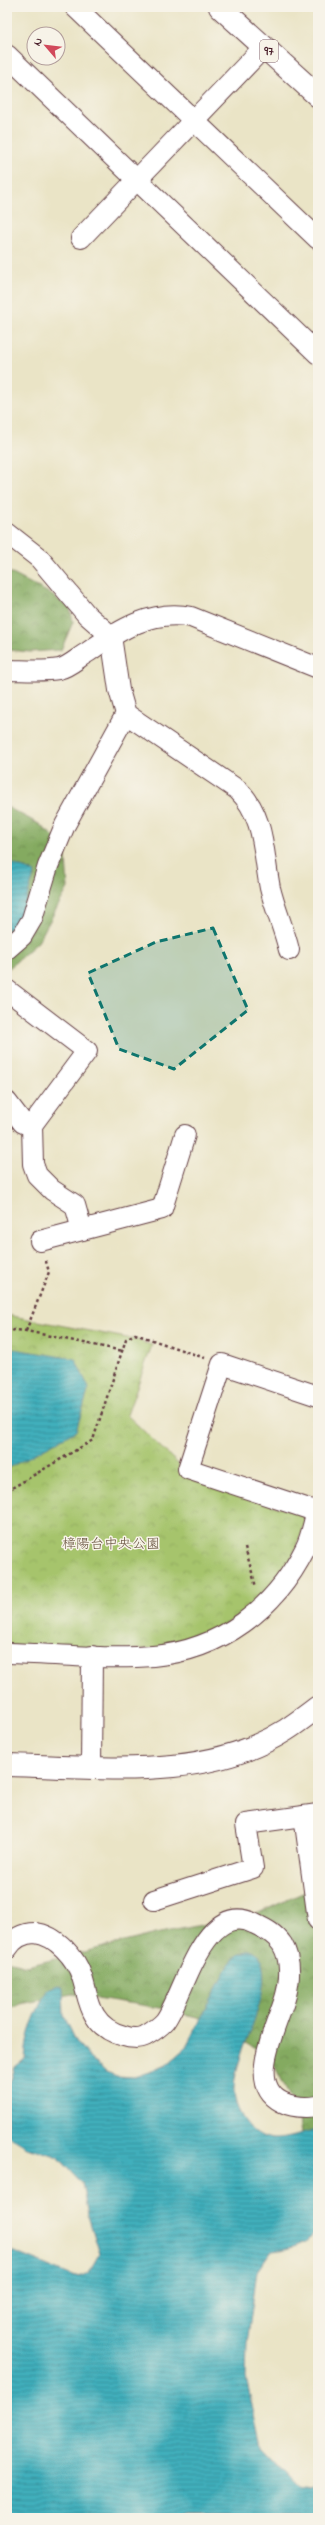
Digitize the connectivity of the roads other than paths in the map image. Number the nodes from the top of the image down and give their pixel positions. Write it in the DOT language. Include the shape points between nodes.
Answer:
graph roads {
  1 [pos="75,7"];
  2 [pos="220,7"];
  3 [pos="264,47"];
  4 [pos="7,55"];
  5 [pos="318,96"];
  6 [pos="193,120"];
  7 [pos="136,180"];
  8 [pos="81,238"];
  9 [pos="318,239"];
  10 [pos="318,354"];
  11 [pos="7,533"];
  12 [pos="111,636"];
  13 [pos="318,668"];
  14 [pos="7,670"];
  15 [pos="126,714"];
  16 [pos="7,949"];
  17 [pos="289,950"];
  18 [pos="7,990"];
  19 [pos="7,1102"];
  20 [pos="32,1125"];
  21 [pos="185,1135"];
  22 [pos="82,1230"];
  23 [pos="40,1241"];
  24 [pos="318,1396"];
  25 [pos="317,1512"];
  26 [pos="7,1653"];
  27 [pos="92,1656"];
  28 [pos="318,1707"];
  29 [pos="7,1765"];
  30 [pos="91,1767"];
  31 [pos="311,1815"];
  32 [pos="316,1890"];
  33 [pos="154,1900"];
  34 [pos="318,1920"];
  35 [pos="7,1949"];
  36 [pos="318,2106"];
  1 -- 6 [label="street"];
  2 -- 3 [label="street, 97"];
  3 -- 5 [label="street, 97"];
  3 -- 6 [label="street"];
  4 -- 7 [label="street"];
  6 -- 7 [label="street"];
  6 -- 9 [label="street"];
  7 -- 8 [label="street"];
  7 -- 10 [label="street"];
  11 -- 12 [label="street" via="39,558 87,615"];
  12 -- 13 [label="street" via="158,615 174,614 191,617"];
  12 -- 14 [label="street" via="60,668"];
  12 -- 15 [label="street" via="119,690"];
  15 -- 16 [label="street" via="65,825 48,866 32,919 22,936"];
  15 -- 17 [label="street" via="238,790 250,801 257,815 270,889"];
  18 -- 20 [label="street" via="87,1051"];
  19 -- 20 [label="street" via="23,1123"];
  20 -- 22 [label="street" via="33,1164 37,1175 52,1190 75,1205"];
  21 -- 22 [label="street" via="162,1210"];
  22 -- 23 [label="street"];
  24 -- 25 [label="street" via="222,1364 188,1469"];
  25 -- 27 [label="street" via="306,1548 288,1578 259,1612 224,1636 186,1650 153,1656"];
  26 -- 27 [label="street"];
  27 -- 30 [label="street"];
  28 -- 30 [label="street" via="285,1731 245,1749 206,1761 163,1767"];
  29 -- 30 [label="street"];
  31 -- 32 [label="street"];
  31 -- 33 [label="street" via="246,1824 253,1868"];
  32 -- 34 [label="street"];
  35 -- 36 [label="street" via="12,1942 29,1933 50,1938 63,1948 82,1975 94,2015 103,2026 130,2038 143,2037 165,2021 202,1946 219,1926 242,1919 271,1932 287,1954 289,1973 286,1995 265,2063 266,2085 275,2098 291,2106"];
}
